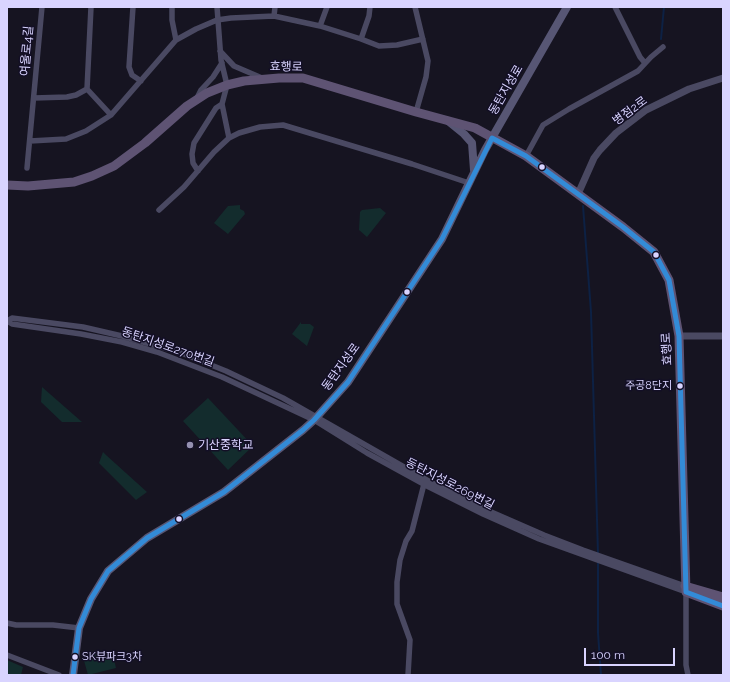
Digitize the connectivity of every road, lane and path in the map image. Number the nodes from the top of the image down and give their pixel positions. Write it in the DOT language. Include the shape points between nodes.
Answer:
graph roads {
  1 [pos="42,7"];
  2 [pos="91,7"];
  3 [pos="133,7"];
  4 [pos="172,7"];
  5 [pos="217,7"];
  6 [pos="275,7"];
  7 [pos="327,7"];
  8 [pos="370,7"];
  9 [pos="415,7"];
  10 [pos="567,7"];
  11 [pos="614,7"];
  12 [pos="274,16"];
  13 [pos="217,20"];
  14 [pos="320,26"];
  15 [pos="361,39"];
  16 [pos="423,39"];
  17 [pos="176,40"];
  18 [pos="663,48"];
  19 [pos="220,50"];
  20 [pos="222,63"];
  21 [pos="645,63"];
  22 [pos="723,78"];
  23 [pos="264,79"];
  24 [pos="141,81"];
  25 [pos="227,85"];
  26 [pos="87,89"];
  27 [pos="34,98"];
  28 [pos="197,98"];
  29 [pos="222,104"];
  30 [pos="416,112"];
  31 [pos="111,115"];
  32 [pos="447,120"];
  33 [pos="229,138"];
  34 [pos="492,138"];
  35 [pos="30,141"];
  36 [pos="526,156"];
  37 [pos="27,168"];
  38 [pos="198,171"];
  39 [pos="474,172"];
  40 [pos="469,183"];
  41 [pos="7,185"];
  42 [pos="575,191"];
  43 [pos="160,210"];
  44 [pos="7,321"];
  45 [pos="679,336"];
  46 [pos="723,336"];
  47 [pos="316,418"];
  48 [pos="424,484"];
  49 [pos="582,552"];
  50 [pos="686,589"];
  51 [pos="723,597"];
  52 [pos="723,606"];
  53 [pos="7,623"];
  54 [pos="79,628"];
  55 [pos="7,655"];
  56 [pos="59,675"];
  57 [pos="73,675"];
  58 [pos="408,675"];
  59 [pos="688,675"];
  1 -- 27 [label="street, 여울로4길"];
  2 -- 26 [label="street"];
  3 -- 24 [label="street" via="129,67 132,75"];
  4 -- 17 [label="street"];
  5 -- 13 [label="street"];
  6 -- 12 [label="street"];
  7 -- 14 [label="street"];
  8 -- 15 [label="street"];
  9 -- 16 [label="street"];
  10 -- 34 [label="main road, 동탄지성로"];
  11 -- 21 [label="street"];
  12 -- 13 [label="street"];
  12 -- 14 [label="street"];
  13 -- 17 [label="street"];
  13 -- 19 [label="street"];
  14 -- 15 [label="street"];
  15 -- 16 [label="street" via="379,46"];
  16 -- 30 [label="street" via="428,61"];
  17 -- 24 [label="street"];
  18 -- 21 [label="street"];
  19 -- 20 [label="street"];
  19 -- 23 [label="street" via="234,66"];
  20 -- 25 [label="street"];
  20 -- 28 [label="street"];
  21 -- 36 [label="street" via="638,71 543,125"];
  22 -- 42 [label="street, 병점2로" via="689,89 646,110 616,133 600,150"];
  23 -- 25 [label="main road, 효행로"];
  23 -- 30 [label="main road, 효행로" via="303,78"];
  24 -- 31 [label="street"];
  25 -- 28 [label="main road, 효행로"];
  25 -- 29 [label="street"];
  26 -- 27 [label="street" via="67,97"];
  26 -- 31 [label="street"];
  27 -- 35 [label="street, 여울로4길"];
  28 -- 41 [label="main road, 효행로" via="114,166 74,182"];
  29 -- 33 [label="street"];
  29 -- 38 [label="street" via="216,108 194,143 193,163"];
  30 -- 32 [label="main road, 효행로"];
  31 -- 35 [label="street" via="86,131 66,139"];
  32 -- 34 [label="main road, 효행로" via="475,128"];
  32 -- 39 [label="main road" via="472,143"];
  33 -- 38 [label="street"];
  33 -- 40 [label="street" via="260,127 282,125"];
  34 -- 36 [label="main road, 효행로"];
  34 -- 39 [label="main road, 동탄지성로"];
  35 -- 37 [label="street, 여울로4길"];
  36 -- 42 [label="main road, 효행로"];
  38 -- 43 [label="street"];
  39 -- 40 [label="main road, 동탄지성로"];
  40 -- 47 [label="main road, 동탄지성로" via="442,239 348,382"];
  42 -- 45 [label="main road, 효행로" via="654,252 669,280"];
  44 -- 47 [label="street" via="12,318 83,328 178,352 271,392"];
  45 -- 46 [label="street"];
  45 -- 50 [label="main road, 효행로"];
  47 -- 48 [label="street, 동탄지성로269번길" via="367,453"];
  47 -- 49 [label="street" via="432,483"];
  47 -- 54 [label="main road, 동탄지성로" via="224,492 148,538 108,571 91,599"];
  48 -- 49 [label="street, 동탄지성로269번길" via="538,539"];
  48 -- 58 [label="street" via="412,530 400,560 397,582 397,604 410,640"];
  49 -- 50 [label="street"];
  50 -- 51 [label="main road"];
  50 -- 52 [label="main road"];
  50 -- 59 [label="street"];
  53 -- 54 [label="street"];
  54 -- 57 [label="main road, 동탄지성로"];
  55 -- 56 [label="street"];
}
